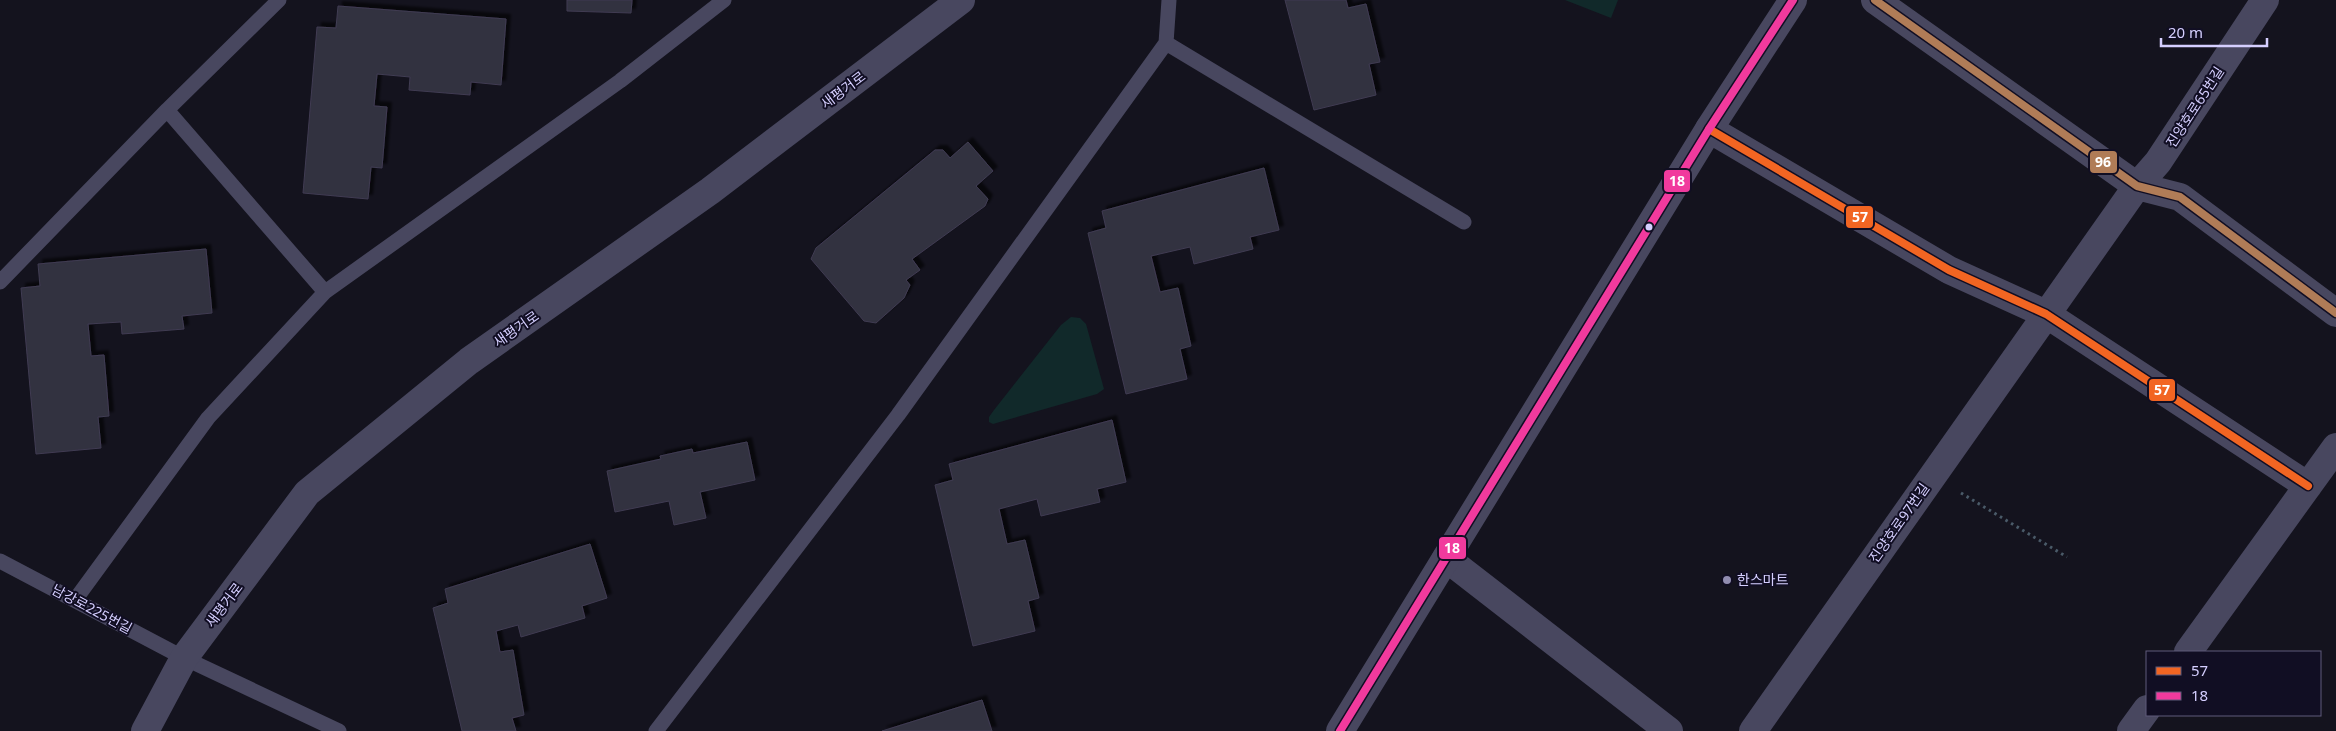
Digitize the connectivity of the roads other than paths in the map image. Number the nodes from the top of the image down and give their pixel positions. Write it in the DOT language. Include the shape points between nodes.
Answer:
graph roads {
  1 [pos="279,0"];
  2 [pos="724,0"];
  3 [pos="961,0"];
  4 [pos="1169,0"];
  5 [pos="1794,0"];
  6 [pos="1875,0"];
  7 [pos="2265,0"];
  8 [pos="1166,43"];
  9 [pos="167,110"];
  10 [pos="1709,128"];
  11 [pos="2137,186"];
  12 [pos="1464,222"];
  13 [pos="0,282"];
  14 [pos="325,292"];
  15 [pos="2046,314"];
  16 [pos="2336,314"];
  17 [pos="2336,447"];
  18 [pos="2308,486"];
  19 [pos="1446,558"];
  20 [pos="0,561"];
  21 [pos="75,600"];
  22 [pos="2189,651"];
  23 [pos="184,658"];
  24 [pos="2146,710"];
  25 [pos="146,731"];
  26 [pos="339,731"];
  27 [pos="656,731"];
  28 [pos="1340,731"];
  29 [pos="1669,731"];
  30 [pos="1753,731"];
  31 [pos="2131,731"];
  1 -- 9 [label="lane"];
  2 -- 14 [label="lane" via="604,92"];
  3 -- 23 [label="street, 새평거로" via="710,191 469,361 307,493"];
  4 -- 8 [label="lane"];
  5 -- 10 [label="street"];
  6 -- 11 [label="street"];
  7 -- 11 [label="street, 진양호로65번길" via="2158,162"];
  8 -- 12 [label="lane"];
  8 -- 27 [label="lane" via="898,415"];
  9 -- 13 [label="lane"];
  9 -- 14 [label="lane"];
  10 -- 15 [label="street" via="1949,270"];
  10 -- 19 [label="street"];
  11 -- 15 [label="street, 진양호로65번길"];
  11 -- 16 [label="street" via="2180,197"];
  14 -- 21 [label="lane" via="208,418"];
  15 -- 18 [label="street"];
  15 -- 30 [label="street, 진양호로97번길"];
  17 -- 18 [label="street"];
  18 -- 22 [label="street"];
  19 -- 28 [label="street"];
  19 -- 29 [label="street"];
  20 -- 21 [label="lane, 남강로225번길"];
  21 -- 23 [label="lane, 남강로225번길"];
  23 -- 25 [label="street, 새평거로"];
  23 -- 26 [label="lane, 남강로225번길"];
  24 -- 31 [label="street"];
}
